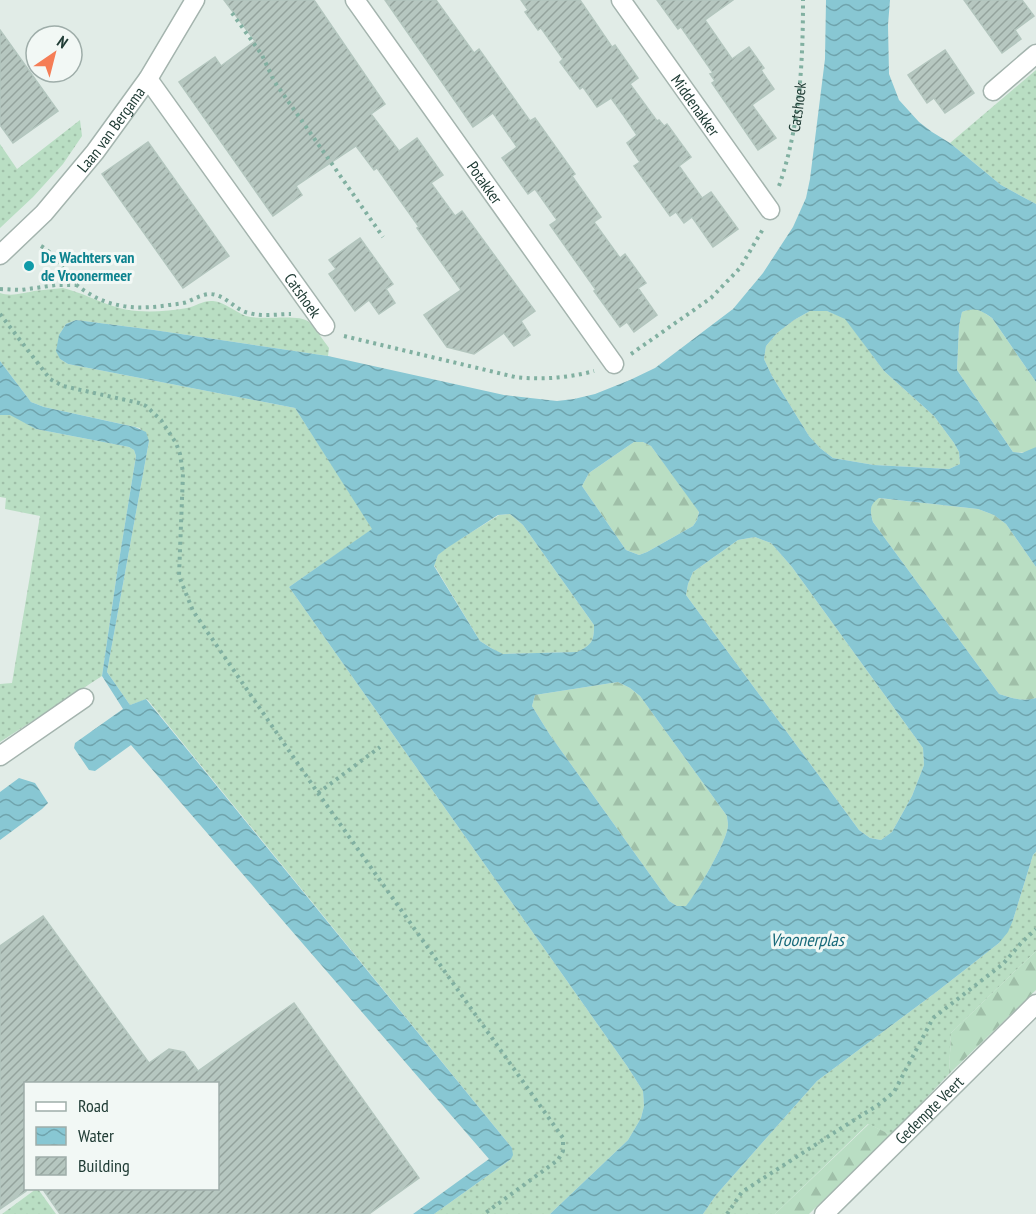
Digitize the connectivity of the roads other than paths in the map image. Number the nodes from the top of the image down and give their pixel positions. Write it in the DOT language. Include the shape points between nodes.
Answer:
graph roads {
  1 [pos="355,0"];
  2 [pos="621,0"];
  3 [pos="188,4"];
  4 [pos="1036,54"];
  5 [pos="148,79"];
  6 [pos="993,91"];
  7 [pos="770,210"];
  8 [pos="8,246"];
  9 [pos="325,327"];
  10 [pos="614,364"];
  11 [pos="84,698"];
  12 [pos="0,756"];
  13 [pos="1036,1004"];
  14 [pos="824,1214"];
  1 -- 10 [label="street, Potakker"];
  2 -- 7 [label="street, Middenakker"];
  3 -- 5 [label="street, Laan van Bergama"];
  4 -- 6 [label="street"];
  5 -- 8 [label="street, Laan van Bergama" via="44,213"];
  5 -- 9 [label="street, Catshoek"];
  11 -- 12 [label="street"];
  13 -- 14 [label="street, Gedempte Veert"];
}
